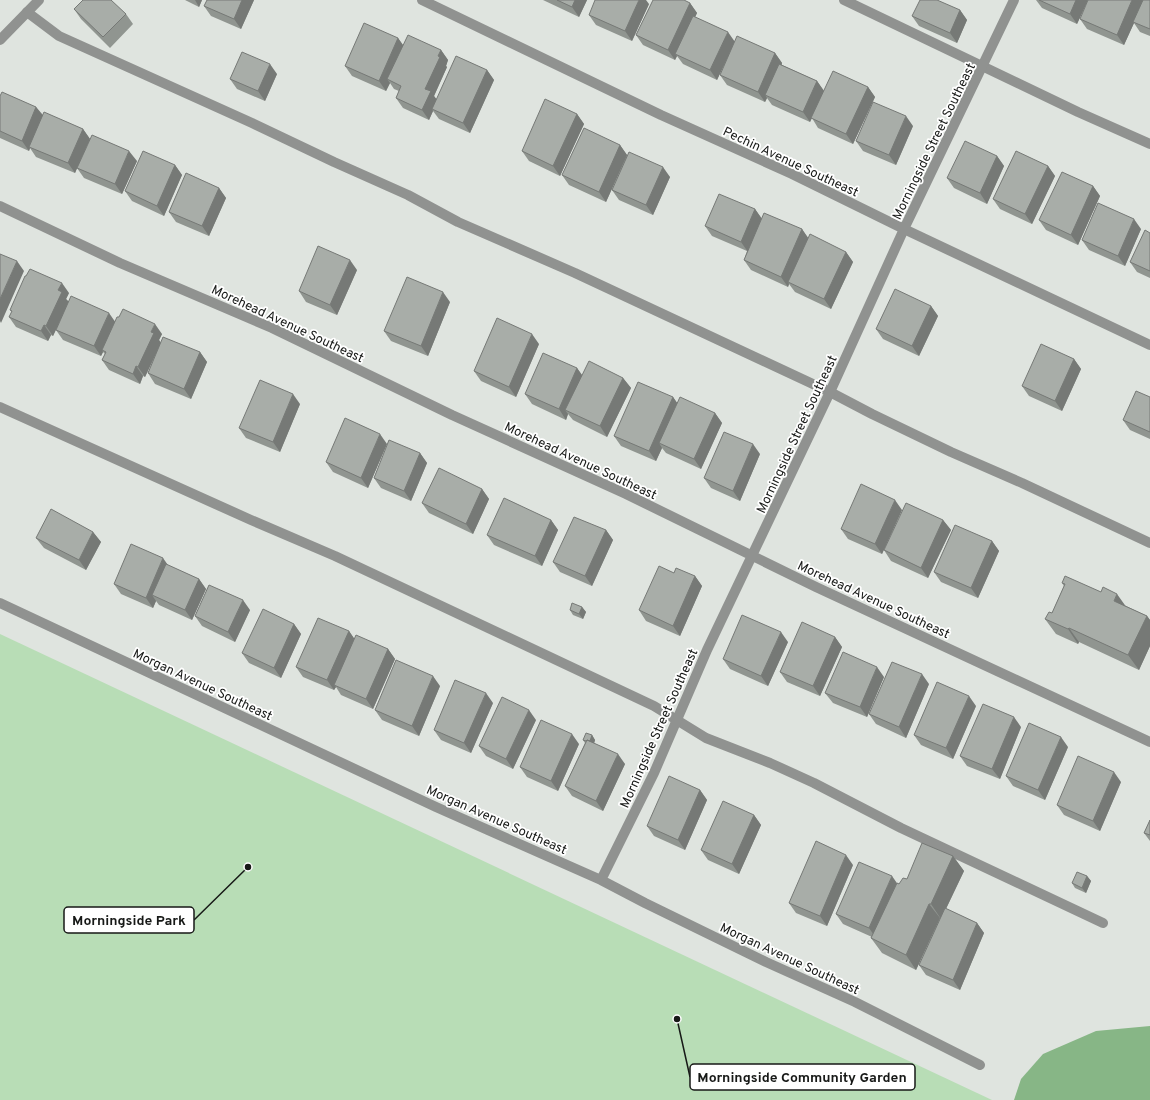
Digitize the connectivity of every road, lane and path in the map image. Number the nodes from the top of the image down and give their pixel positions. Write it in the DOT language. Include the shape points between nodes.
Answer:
graph roads {
  1 [pos="38,0"];
  2 [pos="422,0"];
  3 [pos="844,0"];
  4 [pos="1014,0"];
  5 [pos="27,12"];
  6 [pos="0,40"];
  7 [pos="983,66"];
  8 [pos="1150,144"];
  9 [pos="0,206"];
  10 [pos="904,229"];
  11 [pos="1150,345"];
  12 [pos="830,392"];
  13 [pos="0,407"];
  14 [pos="1150,543"];
  15 [pos="753,556"];
  16 [pos="0,604"];
  17 [pos="677,720"];
  18 [pos="1150,742"];
  19 [pos="601,880"];
  20 [pos="1103,923"];
  21 [pos="980,1065"];
  1 -- 5 [label="street"];
  2 -- 10 [label="street, Pechin Avenue Southeast"];
  3 -- 7 [label="street"];
  4 -- 7 [label="street, Morningside Street Southeast"];
  5 -- 6 [label="street"];
  5 -- 12 [label="street" via="60,36"];
  7 -- 8 [label="street"];
  7 -- 10 [label="street, Morningside Street Southeast"];
  9 -- 15 [label="street, Morehead Avenue Southeast" via="120,264 272,328"];
  10 -- 11 [label="street, Pechin Avenue Southeast"];
  10 -- 12 [label="street, Morningside Street Southeast"];
  12 -- 14 [label="street" via="951,452"];
  12 -- 15 [label="street, Morningside Street Southeast"];
  13 -- 17 [label="street" via="336,556 654,706"];
  15 -- 17 [label="street, Morningside Street Southeast" via="707,650"];
  15 -- 18 [label="street, Morehead Avenue Southeast"];
  16 -- 19 [label="street, Morgan Avenue Southeast" via="429,804"];
  17 -- 19 [label="street, Morningside Street Southeast"];
  17 -- 20 [label="street" via="706,738 770,762 901,828"];
  19 -- 21 [label="street, Morgan Avenue Southeast"];
}
